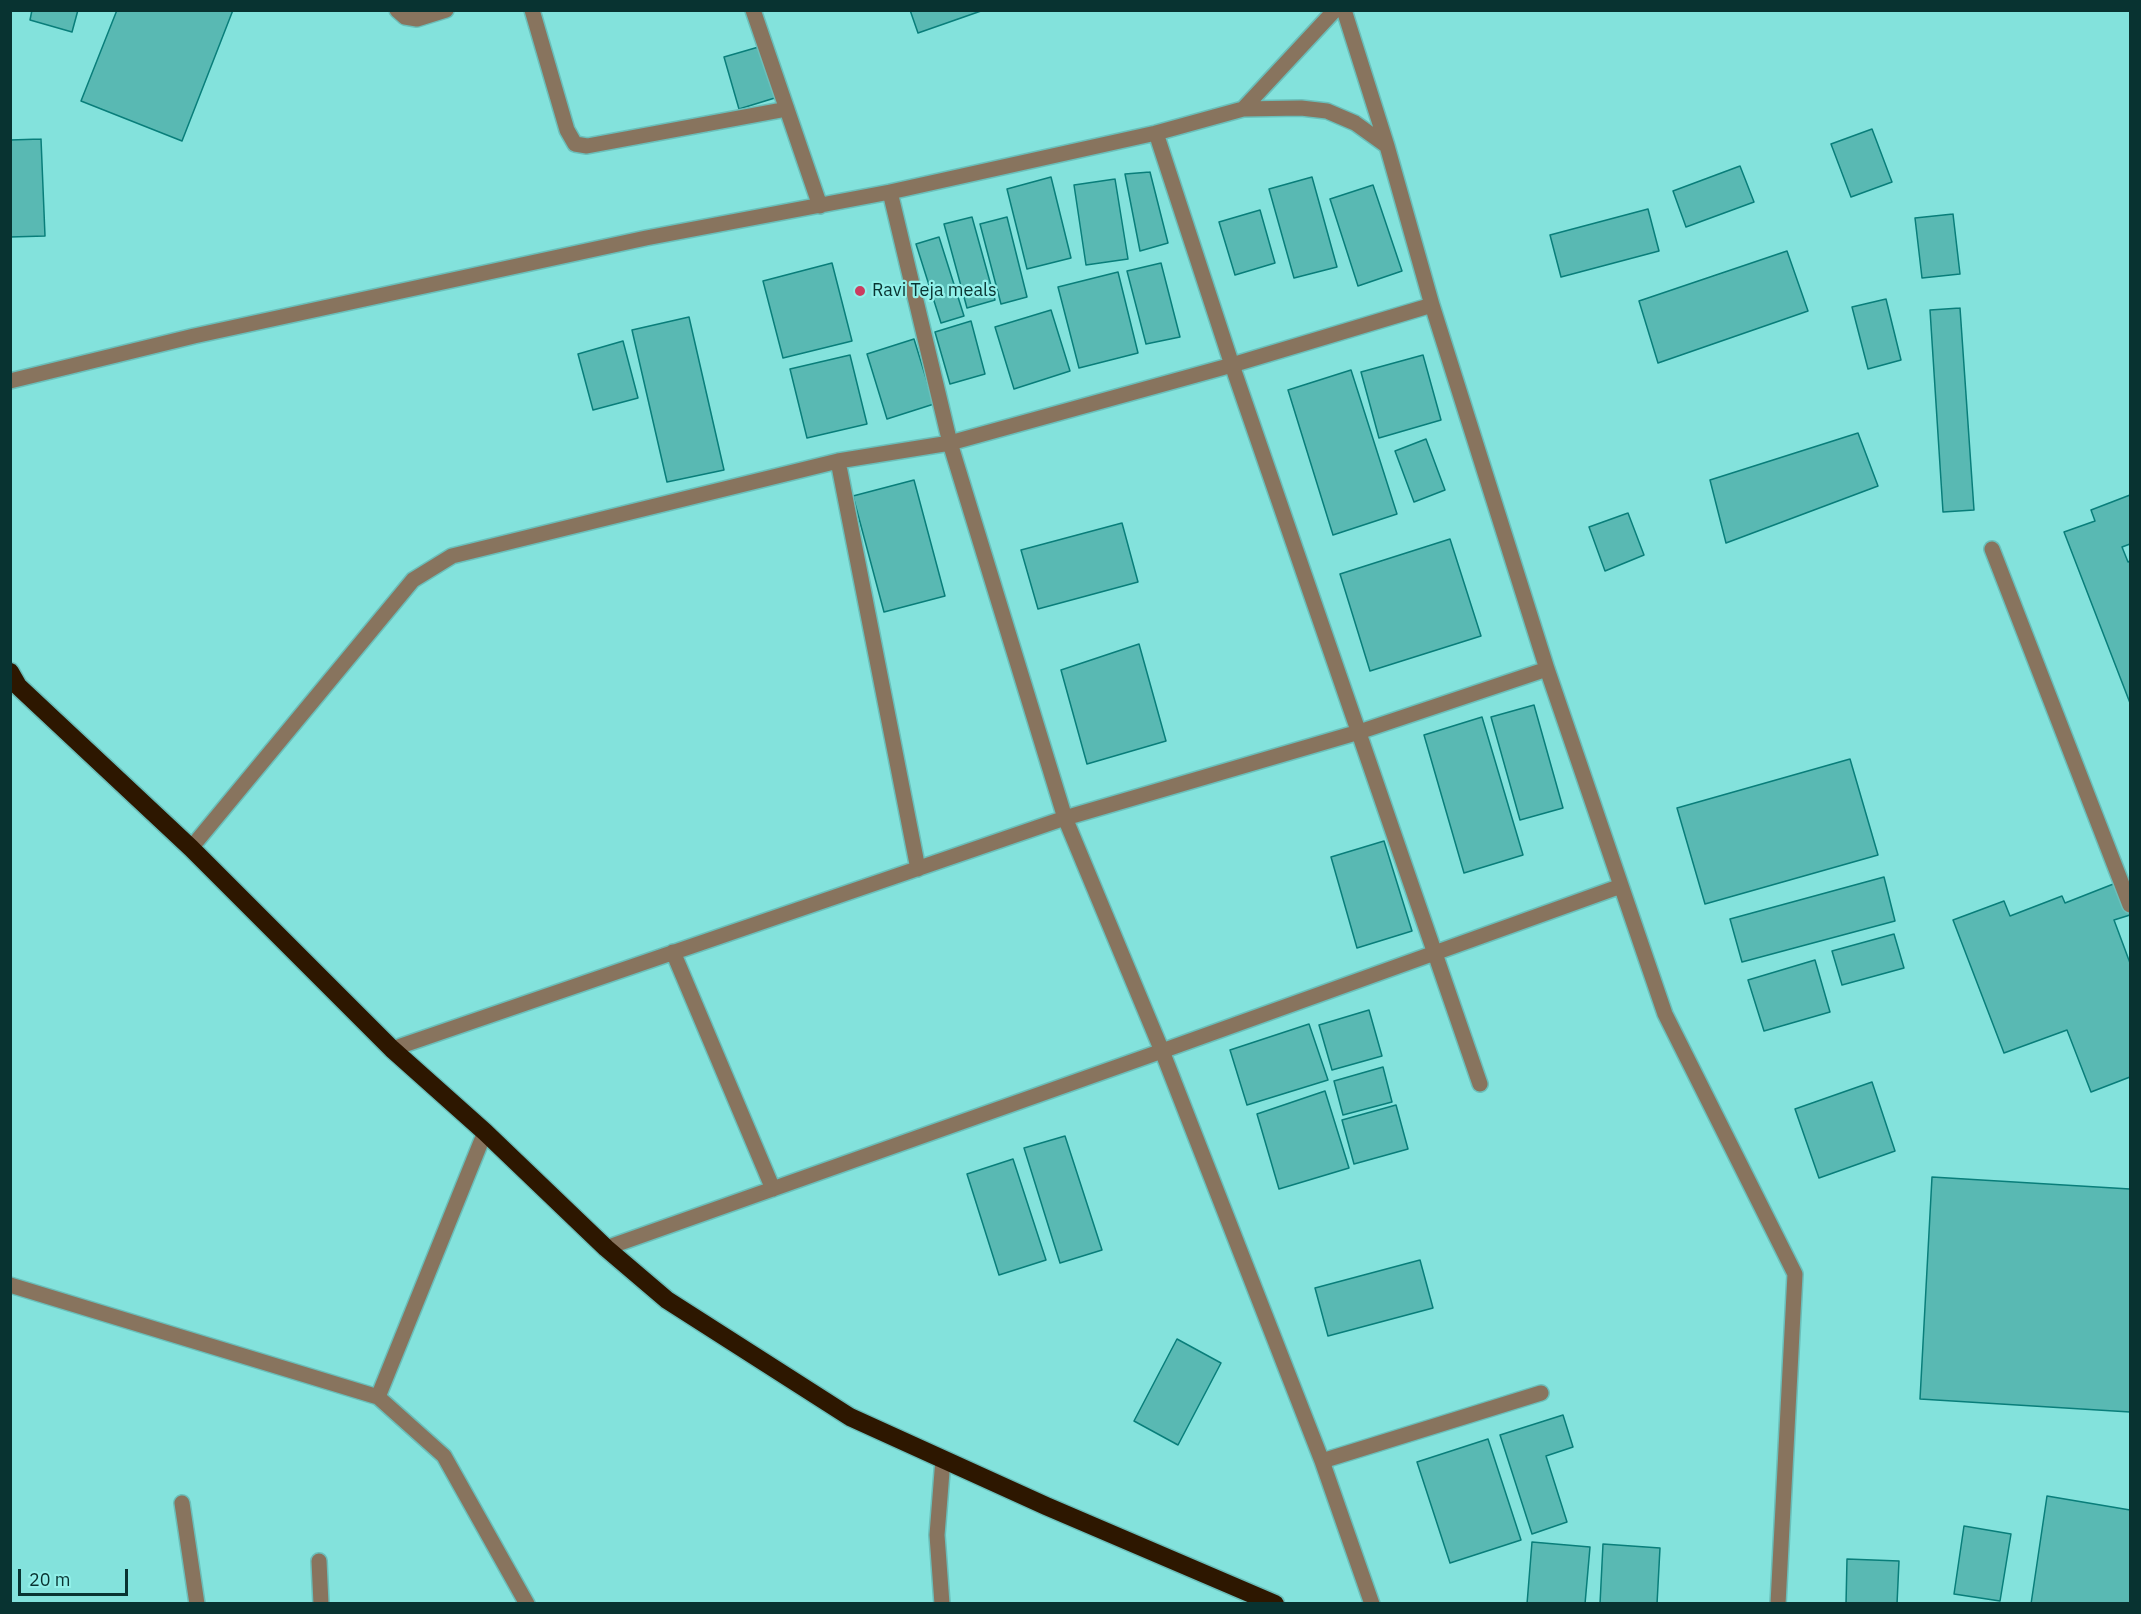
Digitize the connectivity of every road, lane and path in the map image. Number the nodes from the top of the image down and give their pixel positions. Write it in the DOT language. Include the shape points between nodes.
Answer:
graph roads {
  1 [pos="397,10"];
  2 [pos="446,10"];
  3 [pos="532,10"];
  4 [pos="753,10"];
  5 [pos="1335,10"];
  6 [pos="1344,10"];
  7 [pos="787,109"];
  8 [pos="1243,109"];
  9 [pos="1156,133"];
  10 [pos="1387,146"];
  11 [pos="891,192"];
  12 [pos="820,206"];
  13 [pos="1432,305"];
  14 [pos="1232,365"];
  15 [pos="10,381"];
  16 [pos="950,443"];
  17 [pos="838,460"];
  18 [pos="1992,549"];
  19 [pos="1547,669"];
  20 [pos="10,672"];
  21 [pos="1359,732"];
  22 [pos="1065,818"];
  23 [pos="191,848"];
  24 [pos="918,869"];
  25 [pos="1620,886"];
  26 [pos="2130,904"];
  27 [pos="673,952"];
  28 [pos="1435,953"];
  29 [pos="392,1049"];
  30 [pos="1162,1052"];
  31 [pos="1480,1084"];
  32 [pos="485,1132"];
  33 [pos="772,1189"];
  34 [pos="606,1248"];
  35 [pos="10,1285"];
  36 [pos="1541,1393"];
  37 [pos="378,1397"];
  38 [pos="943,1459"];
  39 [pos="1322,1461"];
  40 [pos="182,1503"];
  41 [pos="319,1561"];
  42 [pos="197,1604"];
  43 [pos="321,1604"];
  44 [pos="528,1604"];
  45 [pos="942,1604"];
  46 [pos="1275,1604"];
  47 [pos="1372,1604"];
  48 [pos="1778,1604"];
  1 -- 2 [label="street" via="405,17 417,19"];
  3 -- 7 [label="street" via="567,130 575,144 587,146"];
  4 -- 7 [label="street"];
  5 -- 8 [label="street"];
  6 -- 10 [label="street"];
  7 -- 12 [label="street"];
  8 -- 9 [label="street"];
  8 -- 10 [label="street" via="1326,111 1355,123"];
  9 -- 11 [label="street"];
  9 -- 14 [label="street"];
  10 -- 13 [label="street"];
  11 -- 12 [label="street"];
  11 -- 16 [label="street"];
  12 -- 15 [label="street" via="622,243 194,336"];
  13 -- 14 [label="street"];
  13 -- 19 [label="street"];
  14 -- 16 [label="street"];
  14 -- 21 [label="street"];
  16 -- 17 [label="street"];
  16 -- 22 [label="street"];
  17 -- 23 [label="street" via="452,556 414,580"];
  17 -- 24 [label="street"];
  18 -- 26 [label="street"];
  19 -- 21 [label="street"];
  19 -- 25 [label="street"];
  20 -- 23 [label="highway" via="18,686"];
  21 -- 22 [label="street"];
  21 -- 28 [label="street"];
  22 -- 24 [label="street"];
  22 -- 30 [label="street"];
  23 -- 29 [label="highway"];
  24 -- 27 [label="street"];
  25 -- 28 [label="street"];
  25 -- 48 [label="street" via="1665,1014 1795,1274"];
  27 -- 29 [label="street"];
  27 -- 33 [label="street"];
  28 -- 30 [label="street"];
  28 -- 31 [label="street"];
  29 -- 32 [label="highway"];
  30 -- 33 [label="street"];
  30 -- 39 [label="street"];
  32 -- 34 [label="highway"];
  32 -- 37 [label="street"];
  33 -- 34 [label="street"];
  34 -- 38 [label="highway" via="667,1300 850,1417"];
  35 -- 37 [label="street"];
  36 -- 39 [label="street"];
  37 -- 44 [label="street" via="444,1456"];
  38 -- 45 [label="street" via="937,1535"];
  38 -- 46 [label="highway"];
  39 -- 47 [label="street"];
  40 -- 42 [label="street"];
  41 -- 43 [label="street"];
}
